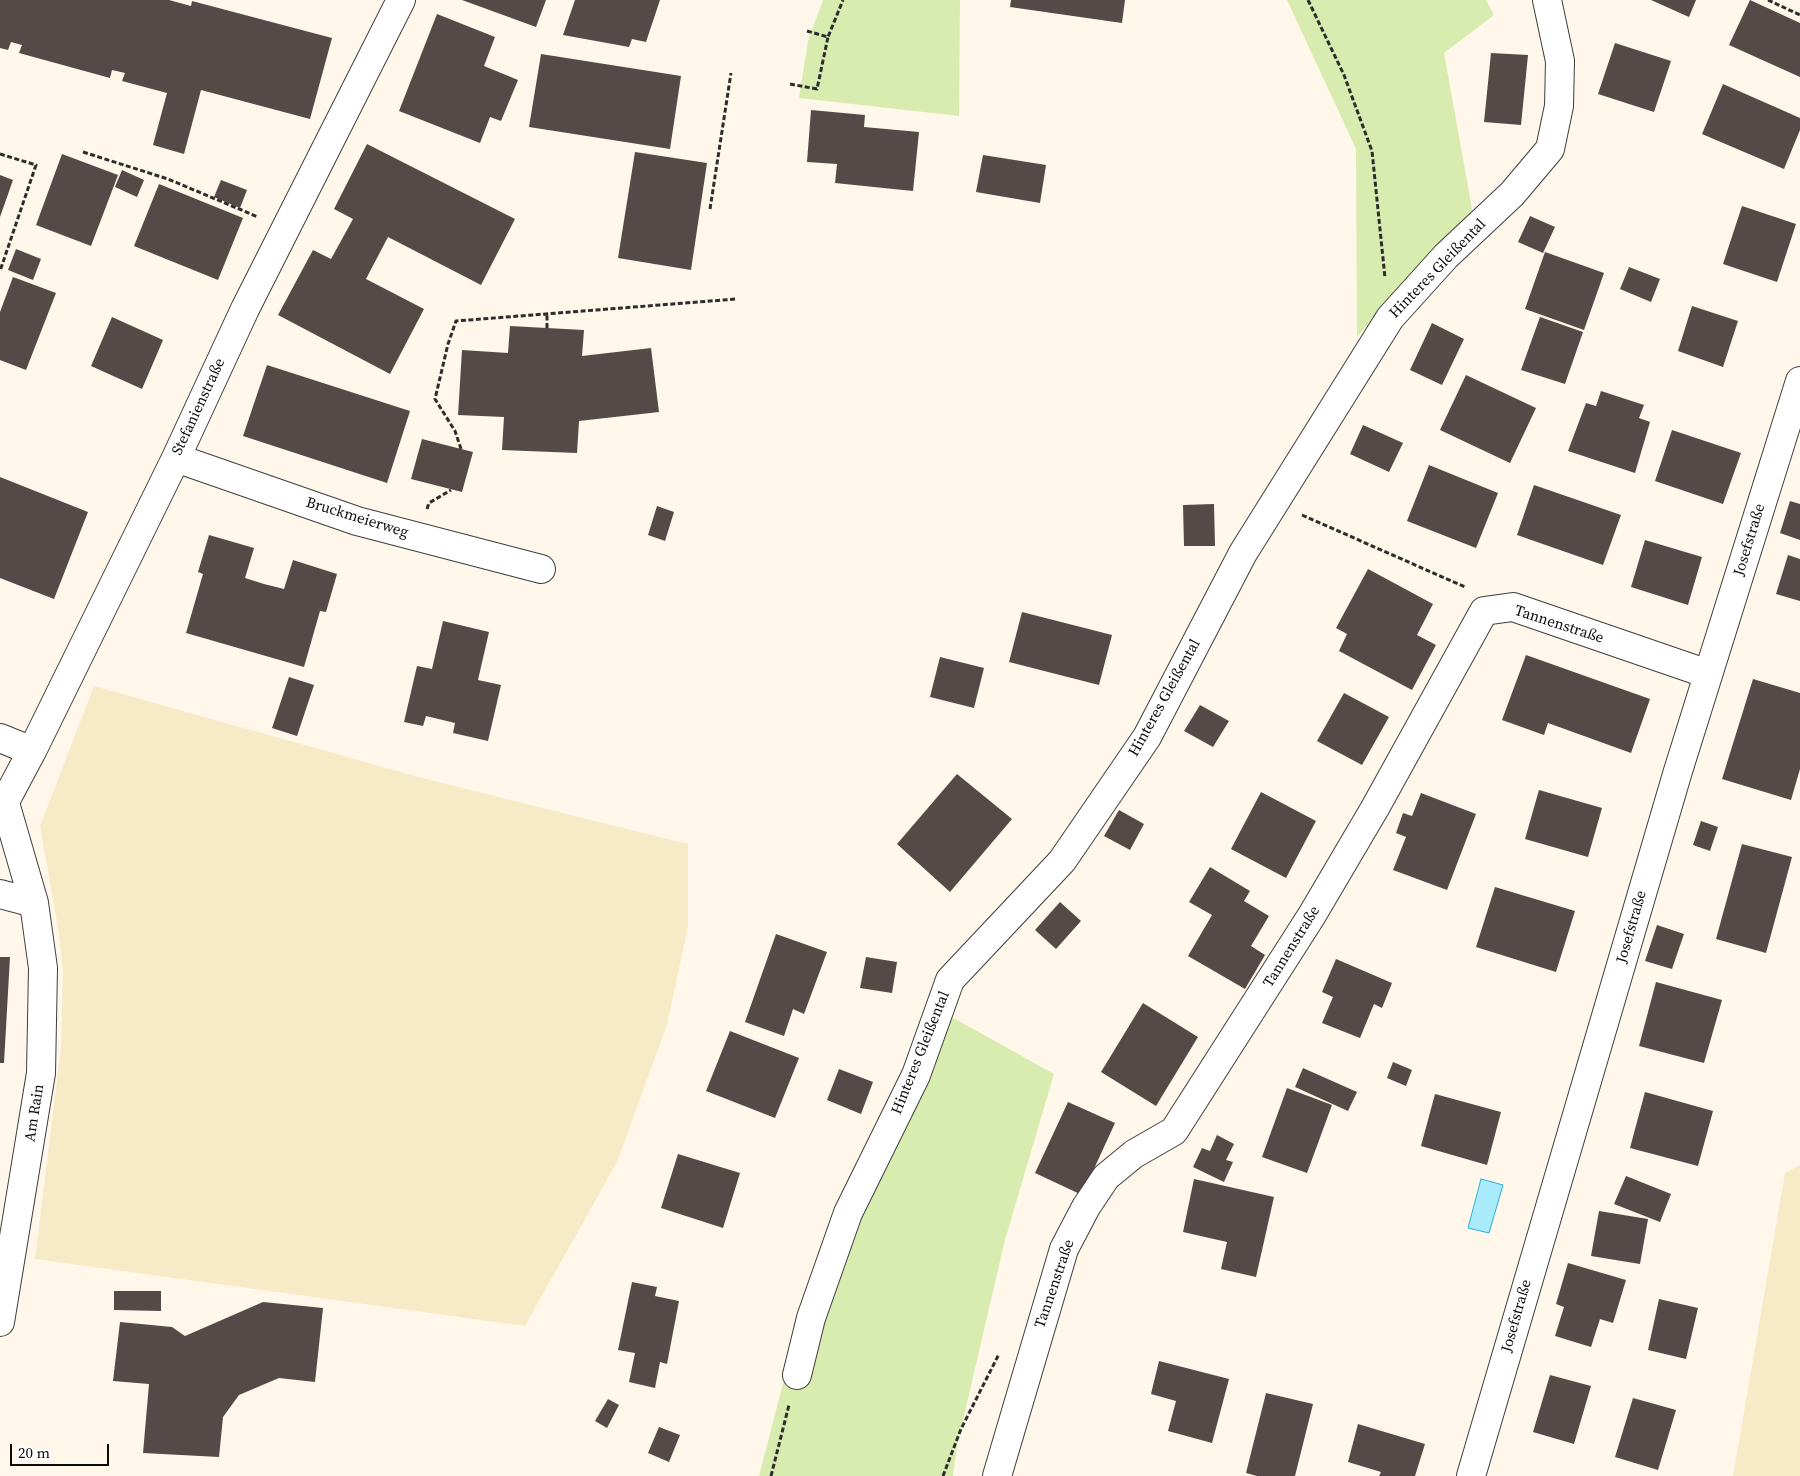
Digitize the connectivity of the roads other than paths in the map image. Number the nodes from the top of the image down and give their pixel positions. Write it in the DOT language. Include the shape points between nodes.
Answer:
graph roads {
  1 [pos="1547,0"];
  2 [pos="394,1"];
  3 [pos="1800,381"];
  4 [pos="176,458"];
  5 [pos="541,569"];
  6 [pos="1708,674"];
  7 [pos="0,738"];
  8 [pos="32,751"];
  9 [pos="3,807"];
  10 [pos="0,894"];
  11 [pos="34,903"];
  12 [pos="0,1322"];
  13 [pos="797,1375"];
  14 [pos="996,1476"];
  15 [pos="1471,1476"];
  1 -- 13 [label="street, Hinteres Gleißental" via="1560,61 1558,106 1550,149 1512,194 1446,256 1390,318 1243,553 1147,737 1062,861 950,980 916,1075 848,1213 812,1318"];
  2 -- 4 [label="street, Stefanienstraße"];
  3 -- 6 [label="street, Josefstraße"];
  4 -- 5 [label="street, Bruckmeierweg" via="357,521"];
  4 -- 8 [label="street, Stefanienstraße"];
  6 -- 14 [label="street, Tannenstraße" via="1513,608 1484,611 1312,915 1174,1131 1134,1154 1106,1177 1086,1207 1064,1249"];
  6 -- 15 [label="street, Josefstraße"];
  7 -- 8 [label="street"];
  8 -- 9 [label="street, Stefanienstraße"];
  9 -- 11 [label="street, Am Rain"];
  10 -- 11 [label="street"];
  11 -- 12 [label="street, Am Rain" via="43,968 41,1073"];
}
